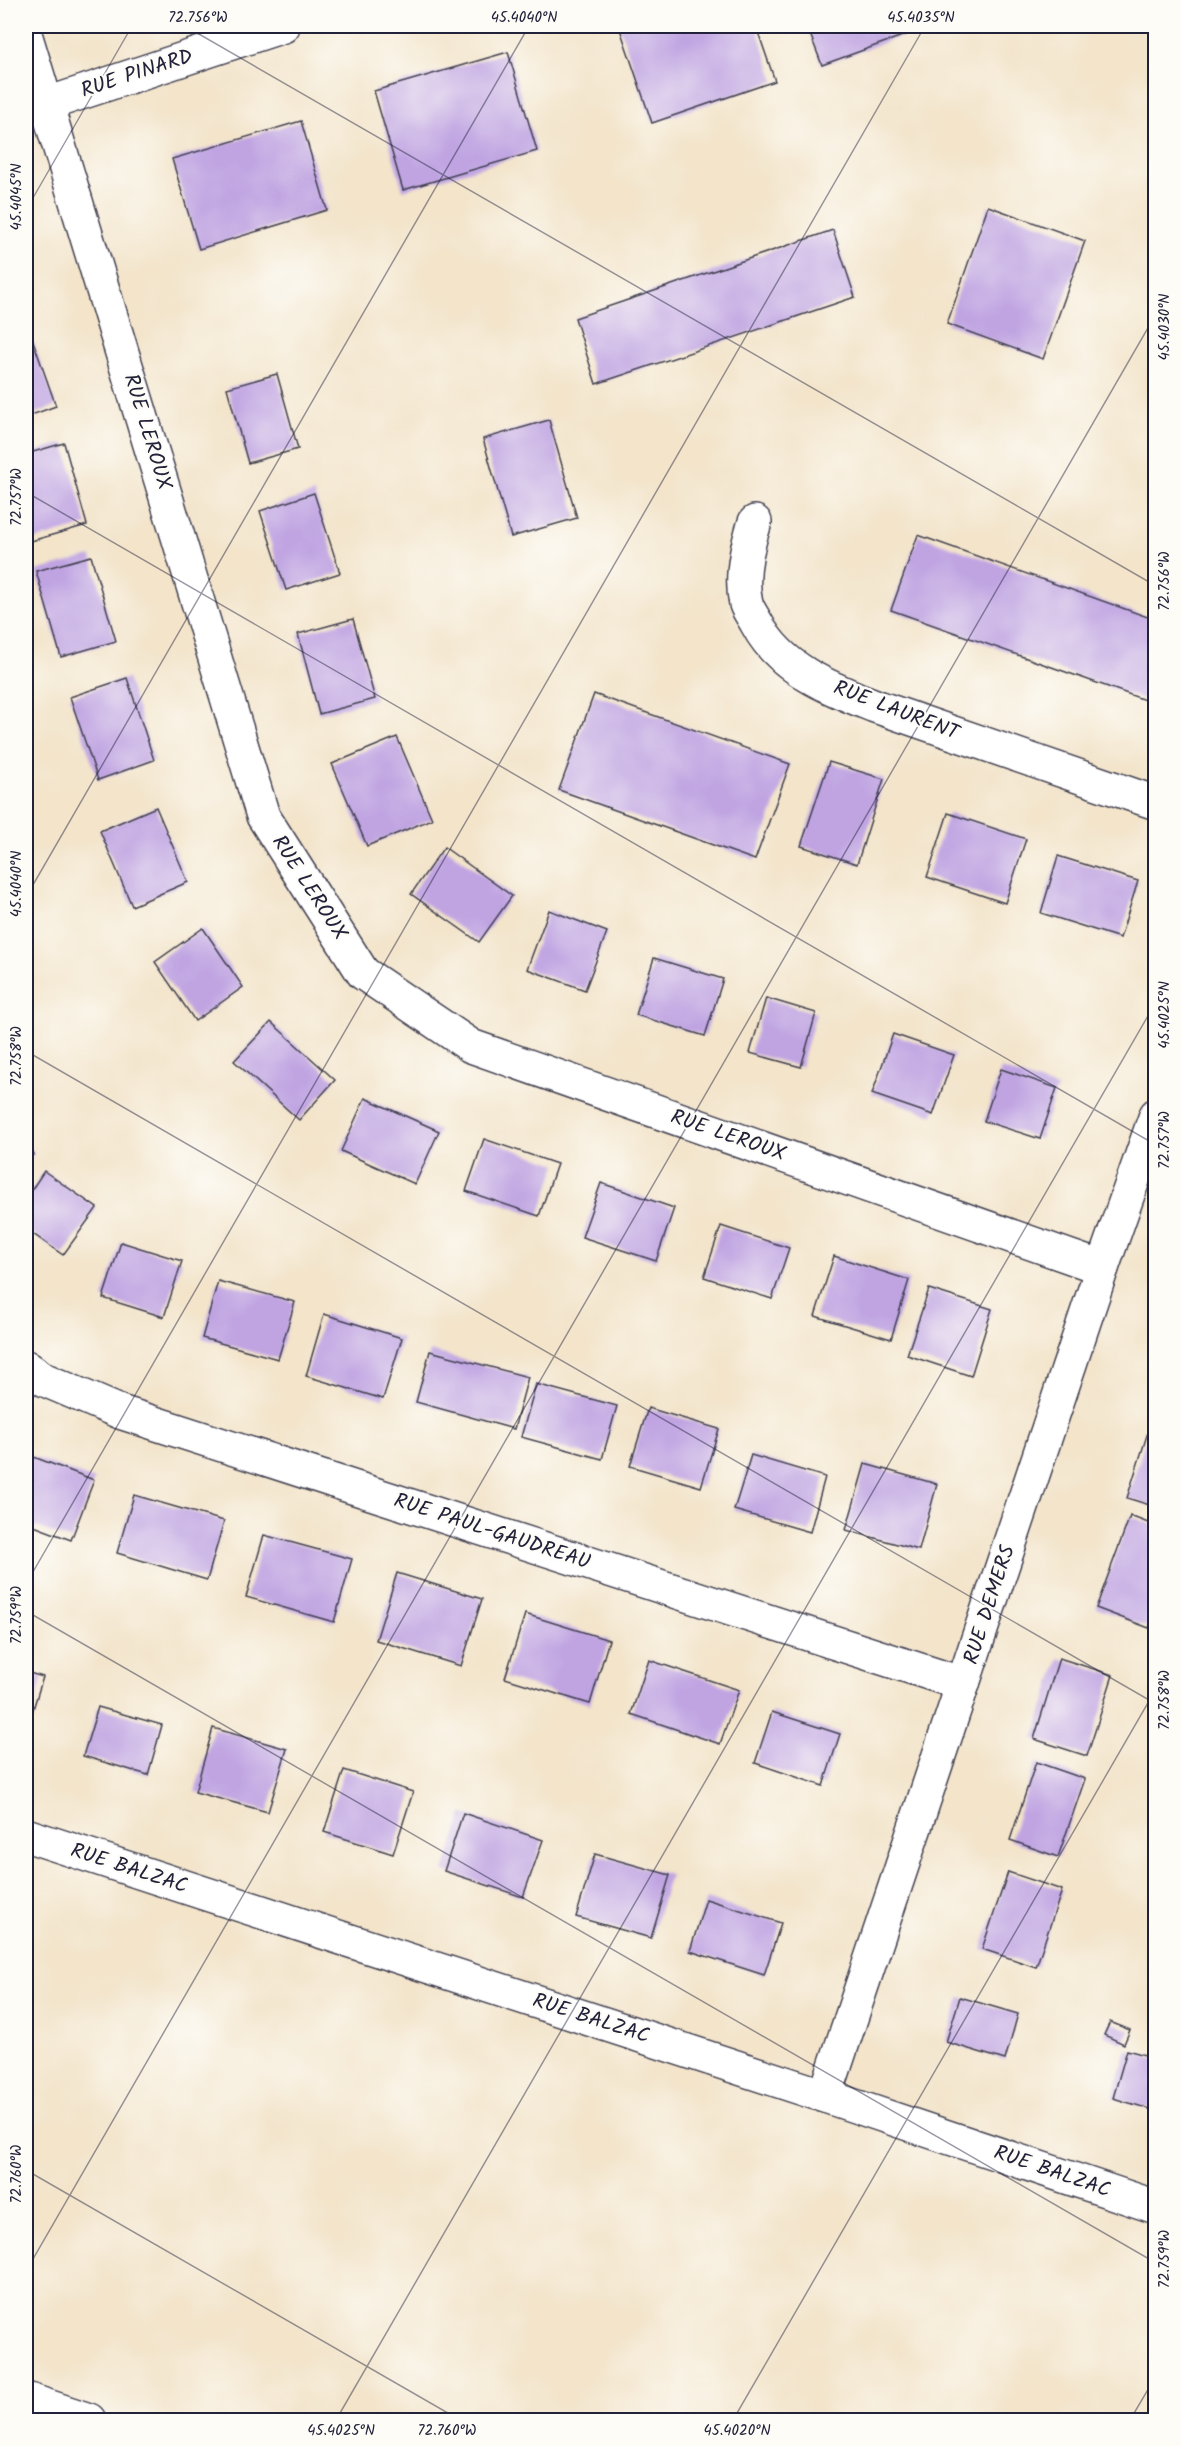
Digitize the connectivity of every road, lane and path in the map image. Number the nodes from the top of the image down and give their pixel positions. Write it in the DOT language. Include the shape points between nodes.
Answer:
graph roads {
  1 [pos="283,26"];
  2 [pos="26,37"];
  3 [pos="37,108"];
  4 [pos="755,522"];
  5 [pos="1155,803"];
  6 [pos="1155,1115"];
  7 [pos="1102,1268"];
  8 [pos="26,1367"];
  9 [pos="963,1684"];
  10 [pos="26,1835"];
  11 [pos="825,2096"];
  12 [pos="1155,2207"];
  13 [pos="26,2399"];
  14 [pos="89,2421"];
  1 -- 3 [label="street, RUE PINARD"];
  2 -- 3 [label="street, RUE LEROUX"];
  3 -- 7 [label="street, RUE LEROUX" via="263,816 363,973 471,1046"];
  4 -- 5 [label="street, RUE LAURENT" via="747,548 746,604 764,638 789,664 831,688 875,706"];
  6 -- 7 [label="street, RUE DEMERS"];
  7 -- 9 [label="street, RUE DEMERS"];
  8 -- 9 [label="street, RUE PAUL-GAUDREAU" via="45,1380 120,1412"];
  9 -- 11 [label="street, RUE DEMERS"];
  10 -- 11 [label="street, RUE BALZAC"];
  11 -- 12 [label="street, RUE BALZAC"];
  13 -- 14 [label="street"];
}
